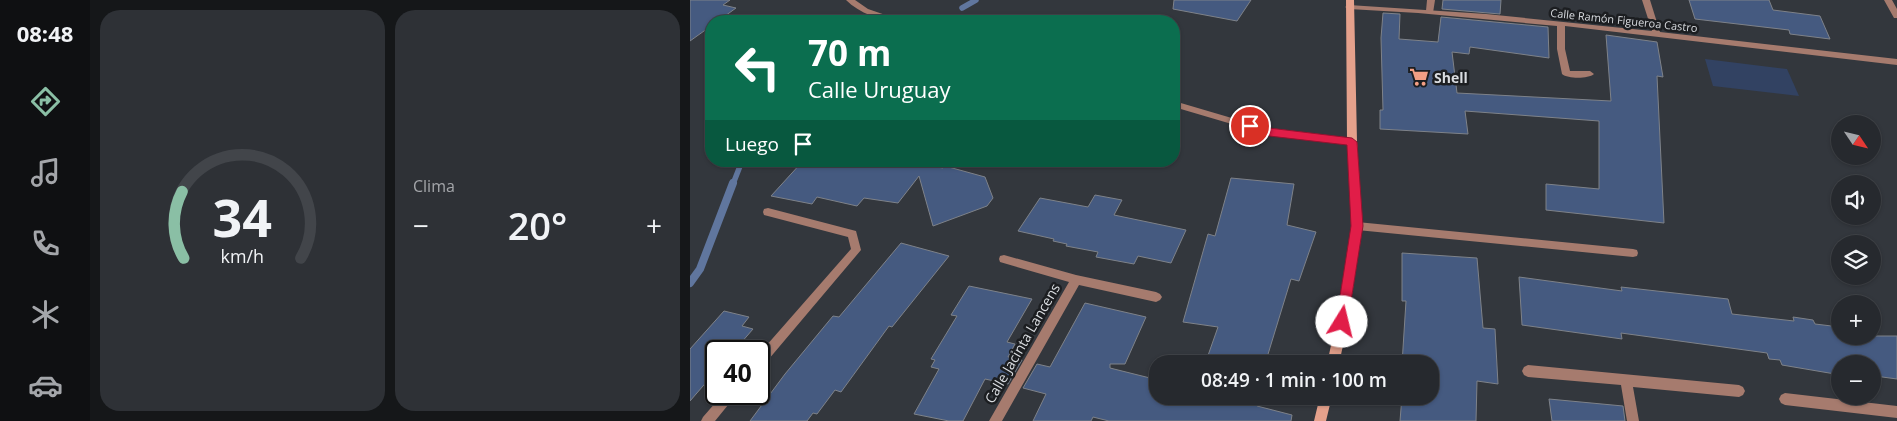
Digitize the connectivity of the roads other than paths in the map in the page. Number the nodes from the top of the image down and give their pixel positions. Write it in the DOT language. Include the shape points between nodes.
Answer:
graph roads {
  1 [pos="850,0"];
  2 [pos="1431,0"];
  3 [pos="1646,0"];
  4 [pos="1888,0"];
  5 [pos="1349,4"];
  6 [pos="1430,11"];
  7 [pos="879,15"];
  8 [pos="1897,16"];
  9 [pos="1561,24"];
  10 [pos="1656,33"];
  11 [pos="1897,62"];
  12 [pos="1590,74"];
  13 [pos="1180,106"];
  14 [pos="1352,142"];
  15 [pos="768,212"];
  16 [pos="1357,226"];
  17 [pos="1634,253"];
  18 [pos="1004,259"];
  19 [pos="1076,280"];
  20 [pos="1156,297"];
  21 [pos="770,349"];
  22 [pos="1335,355"];
  23 [pos="1528,371"];
  24 [pos="1626,381"];
  25 [pos="1739,391"];
  26 [pos="1785,399"];
  27 [pos="721,405"];
  28 [pos="1324,405"];
  29 [pos="1897,412"];
  30 [pos="707,421"];
  31 [pos="995,421"];
  32 [pos="1320,421"];
  33 [pos="1633,421"];
  1 -- 7 [label="street" via="865,11"];
  2 -- 6 [label="street"];
  3 -- 10 [label="street"];
  4 -- 8 [label="street"];
  5 -- 6 [label="street, Calle Ramón Figueroa Castro"];
  5 -- 14 [label="street"];
  6 -- 9 [label="street, Calle Ramón Figueroa Castro"];
  9 -- 10 [label="street, Calle Ramón Figueroa Castro"];
  9 -- 12 [label="street" via="1566,74"];
  10 -- 11 [label="street, Calle Ramón Figueroa Castro"];
  13 -- 14 [label="street" via="1269,132"];
  14 -- 16 [label="street"];
  15 -- 21 [label="street" via="852,234 856,250"];
  16 -- 17 [label="street"];
  16 -- 22 [label="street"];
  18 -- 19 [label="street"];
  19 -- 20 [label="street"];
  19 -- 31 [label="street, Calle Jacinta Lancens"];
  23 -- 24 [label="street"];
  24 -- 25 [label="street"];
  24 -- 33 [label="street"];
  26 -- 29 [label="street"];
  27 -- 30 [label="street"];
  28 -- 32 [label="street"];
}
